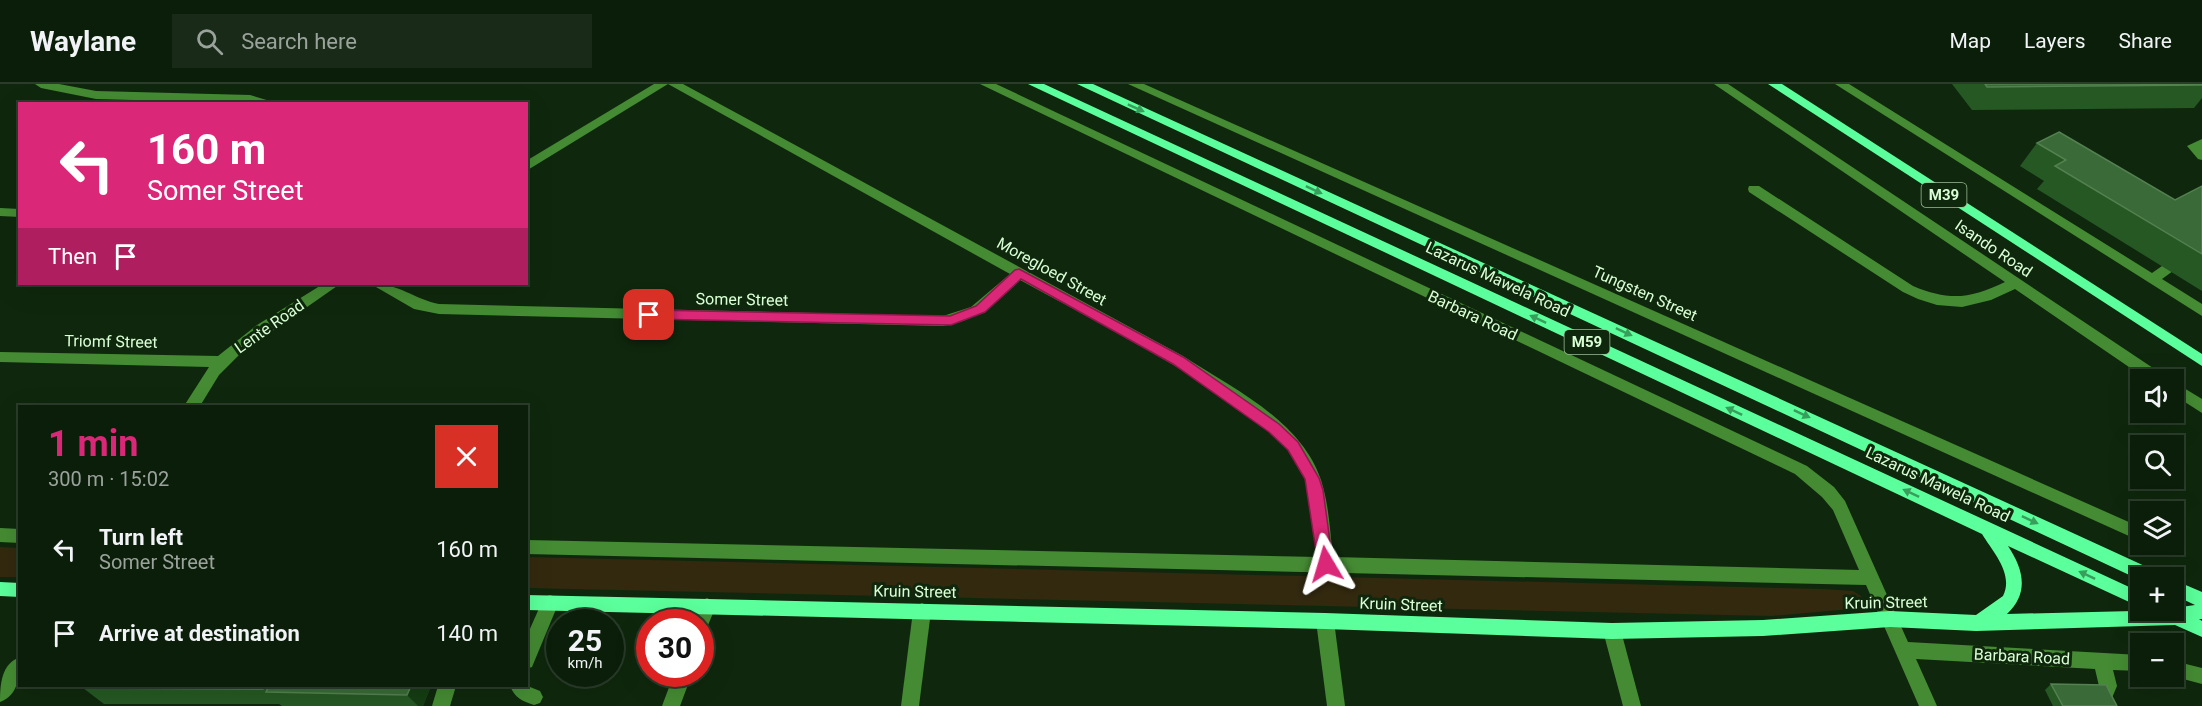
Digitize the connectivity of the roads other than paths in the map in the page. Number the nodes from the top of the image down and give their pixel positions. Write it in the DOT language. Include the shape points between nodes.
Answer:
graph roads {
  1 [pos="41,84"];
  2 [pos="662,84"];
  3 [pos="674,84"];
  4 [pos="986,84"];
  5 [pos="1034,84"];
  6 [pos="1083,84"];
  7 [pos="1134,84"];
  8 [pos="1720,84"];
  9 [pos="1774,84"];
  10 [pos="1841,84"];
  11 [pos="264,102"];
  12 [pos="2202,143"];
  13 [pos="2202,156"];
  14 [pos="528,166"];
  15 [pos="1754,189"];
  16 [pos="0,212"];
  17 [pos="18,213"];
  18 [pos="2202,243"];
  19 [pos="1019,273"];
  20 [pos="2152,280"];
  21 [pos="2014,284"];
  22 [pos="331,285"];
  23 [pos="383,285"];
  24 [pos="2202,311"];
  25 [pos="0,357"];
  26 [pos="2202,361"];
  27 [pos="221,362"];
  28 [pos="2143,369"];
  29 [pos="2184,395"];
  30 [pos="193,405"];
  31 [pos="2202,407"];
  32 [pos="1987,528"];
  33 [pos="2130,530"];
  34 [pos="0,535"];
  35 [pos="18,536"];
  36 [pos="528,547"];
  37 [pos="1326,564"];
  38 [pos="2130,567"];
  39 [pos="1869,578"];
  40 [pos="0,589"];
  41 [pos="18,590"];
  42 [pos="2184,592"];
  43 [pos="2130,595"];
  44 [pos="2202,600"];
  45 [pos="528,602"];
  46 [pos="550,602"];
  47 [pos="707,606"];
  48 [pos="706,609"];
  49 [pos="922,611"];
  50 [pos="2202,611"];
  51 [pos="2184,613"];
  52 [pos="2130,616"];
  53 [pos="1890,619"];
  54 [pos="2184,620"];
  55 [pos="1325,621"];
  56 [pos="1976,623"];
  57 [pos="2202,628"];
  58 [pos="1612,631"];
  59 [pos="1903,650"];
  60 [pos="528,655"];
  61 [pos="2102,660"];
  62 [pos="2130,662"];
  63 [pos="18,668"];
  64 [pos="2184,672"];
  65 [pos="2202,676"];
  66 [pos="447,687"];
  67 [pos="520,687"];
  68 [pos="678,687"];
  69 [pos="0,694"];
  70 [pos="534,697"];
  71 [pos="2103,699"];
  72 [pos="441,706"];
  73 [pos="671,706"];
  74 [pos="910,706"];
  75 [pos="1336,706"];
  76 [pos="1632,706"];
  77 [pos="1928,706"];
  1 -- 11 [label="street" via="96,95"];
  2 -- 14 [label="street"];
  3 -- 19 [label="street, Moregloed Street"];
  4 -- 39 [label="street, Barbara Road" via="1801,470 1839,506"];
  32 -- 5 [label="main road, Lazarus Mawela Road / M59, one-way"];
  6 -- 38 [label="main road, Lazarus Mawela Road / M59, one-way"];
  7 -- 33 [label="street, Tungsten Street"];
  8 -- 21 [label="street, Isando Road"];
  9 -- 26 [label="main road, Isando Road / M39"];
  10 -- 20 [label="street"];
  12 -- 13 [label="street" via="2193,146"];
  15 -- 21 [label="street" via="1926,298 1967,303"];
  16 -- 17 [label="street"];
  18 -- 20 [label="street"];
  19 -- 23 [label="street, Somer Street" via="980,309 951,321 439,309 418,305"];
  19 -- 37 [label="street, Moregloed Street" via="1178,360 1274,428 1293,446 1316,490"];
  20 -- 24 [label="street"];
  21 -- 28 [label="street, Isando Road"];
  22 -- 27 [label="street, Lente Road" via="254,335"];
  25 -- 27 [label="street, Triomf Street"];
  27 -- 30 [label="street, Lente Road"];
  29 -- 31 [label="street"];
  43 -- 32 [label="main road, Lazarus Mawela Road / M59, one-way"];
  32 -- 56 [label="main road" via="2006,555 2015,588 2013,599"];
  34 -- 35 [label="street"];
  36 -- 37 [label="street, Kruin Street"];
  37 -- 39 [label="street, Kruin Street"];
  39 -- 53 [label="street, Barbara Road"];
  40 -- 41 [label="main road"];
  42 -- 44 [label="main road"];
  45 -- 46 [label="main road, Kruin Street"];
  46 -- 47 [label="main road, Kruin Street"];
  46 -- 60 [label="street"];
  47 -- 48 [label="street"];
  47 -- 49 [label="main road, Kruin Street"];
  49 -- 55 [label="main road, Kruin Street"];
  49 -- 74 [label="street"];
  50 -- 51 [label="main road, Kruin Street"];
  52 -- 56 [label="main road, Kruin Street"];
  53 -- 56 [label="main road, Kruin Street"];
  53 -- 58 [label="main road, Kruin Street" via="1763,628"];
  53 -- 59 [label="street, Barbara Road"];
  54 -- 57 [label="main road"];
  55 -- 58 [label="main road, Kruin Street"];
  55 -- 75 [label="street"];
  58 -- 76 [label="street"];
  59 -- 61 [label="street, Barbara Road"];
  59 -- 77 [label="street, Barbara Road"];
  61 -- 62 [label="street, Barbara Road"];
  61 -- 71 [label="street" via="2108,680"];
  63 -- 69 [label="street"];
  64 -- 65 [label="street"];
  66 -- 72 [label="street"];
  67 -- 70 [label="street"];
  68 -- 73 [label="street"];
}
